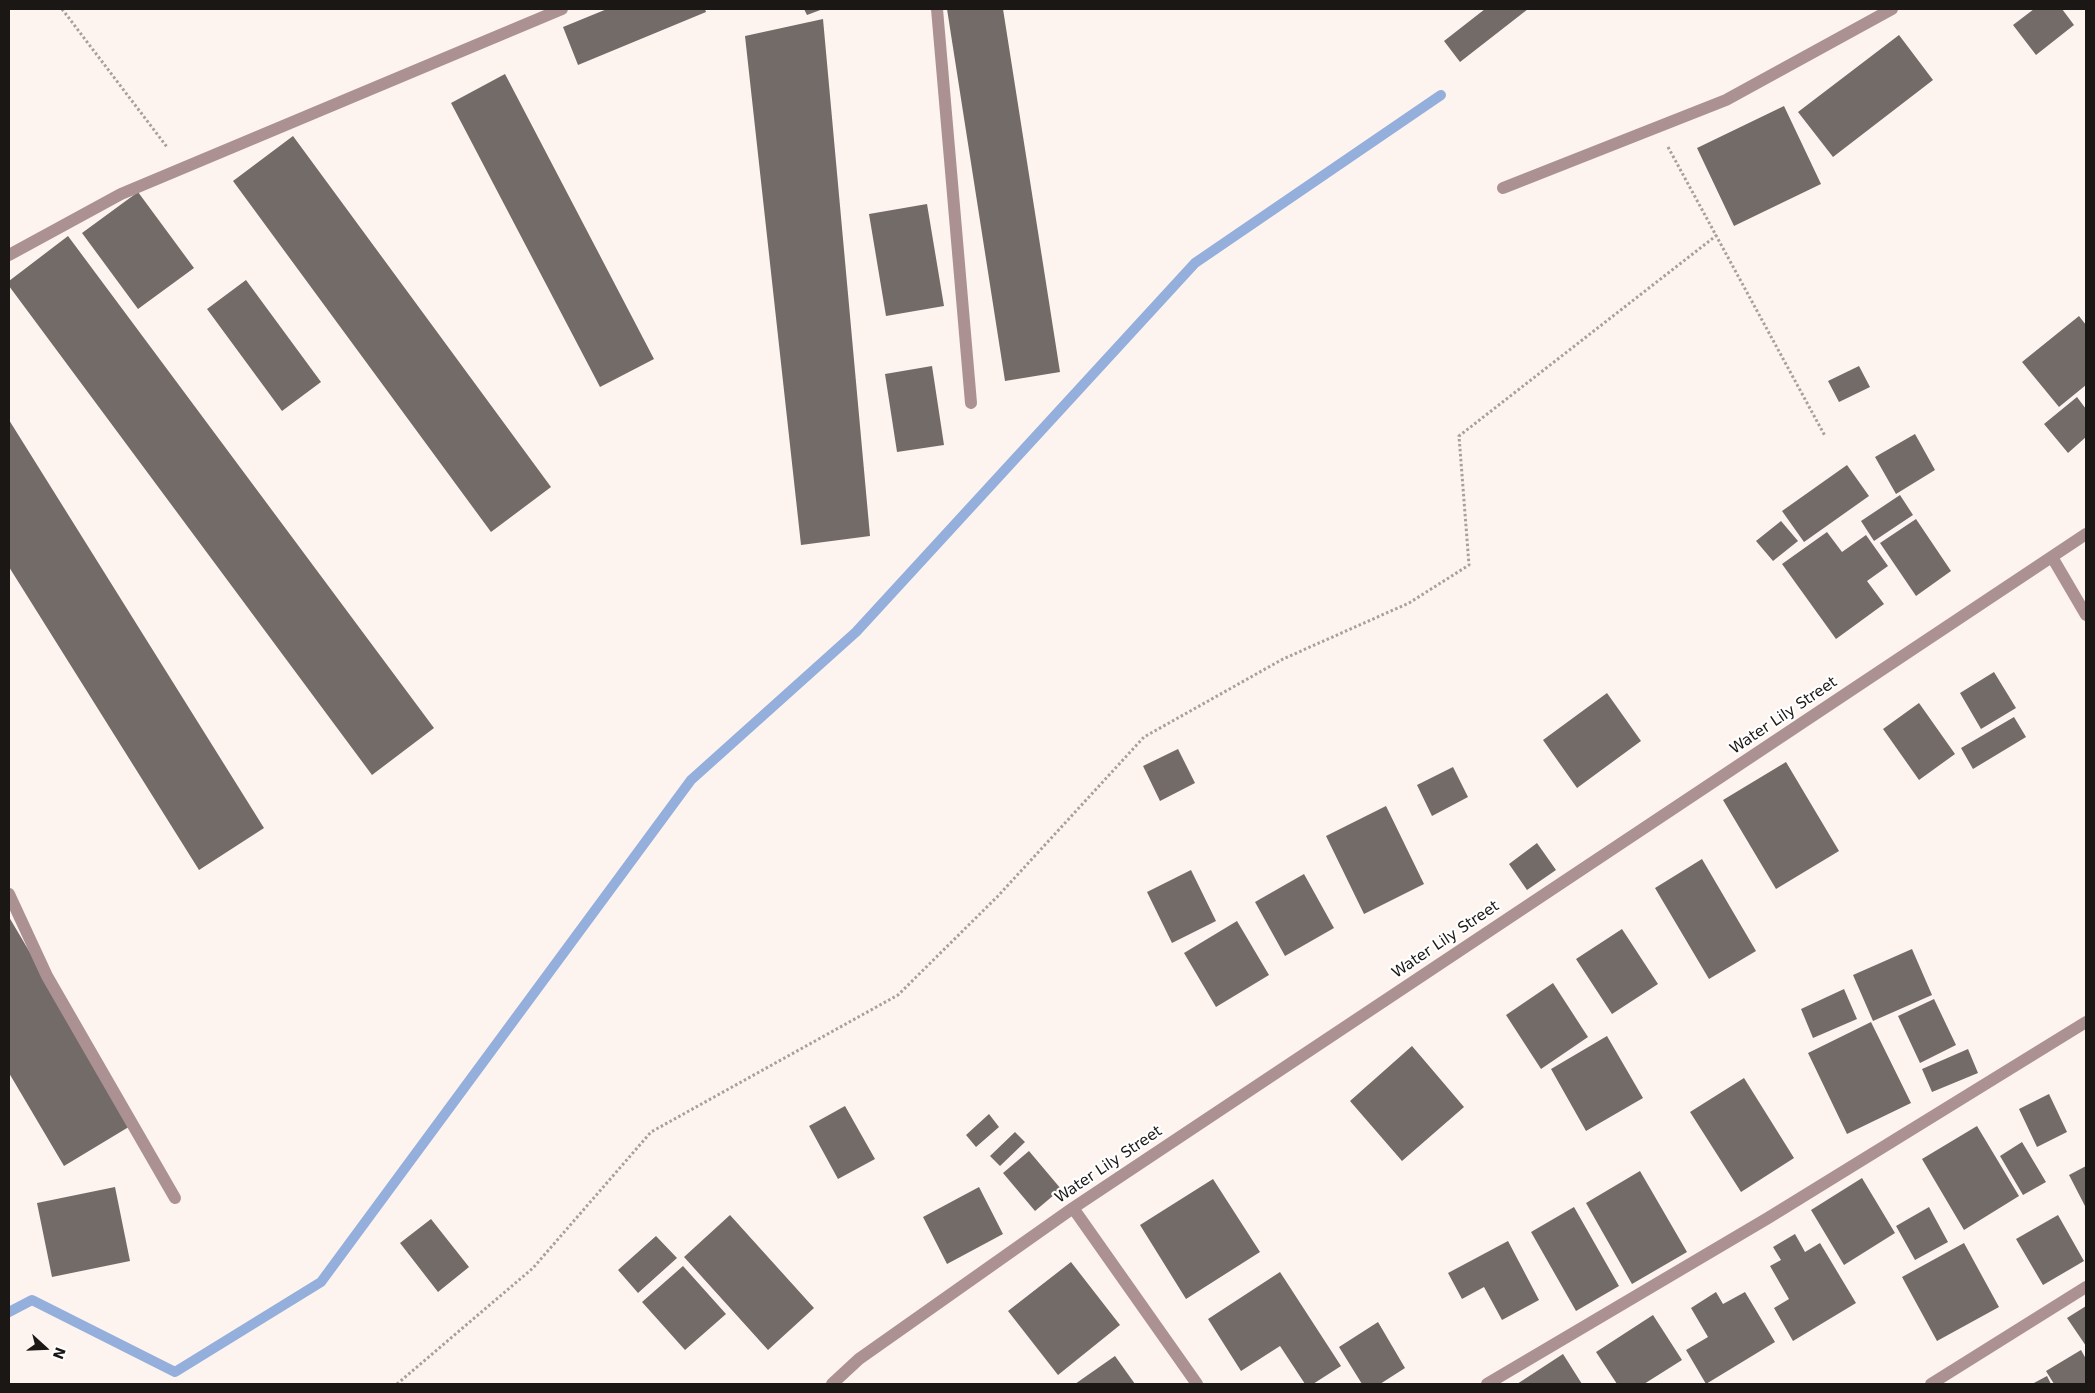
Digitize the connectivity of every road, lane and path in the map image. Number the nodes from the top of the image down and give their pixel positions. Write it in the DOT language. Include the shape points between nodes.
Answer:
graph roads {
  1 [pos="62,9"];
  2 [pos="562,9"];
  3 [pos="937,9"];
  4 [pos="1892,9"];
  5 [pos="1656,127"];
  6 [pos="183,168"];
  7 [pos="1503,188"];
  8 [pos="1717,235"];
  9 [pos="9,255"];
  10 [pos="971,403"];
  11 [pos="1825,436"];
  12 [pos="2086,534"];
  13 [pos="2052,558"];
  14 [pos="2086,615"];
  15 [pos="9,894"];
  16 [pos="2086,1022"];
  17 [pos="175,1198"];
  18 [pos="1073,1208"];
  19 [pos="2086,1287"];
  20 [pos="397,1384"];
  21 [pos="832,1384"];
  22 [pos="1197,1384"];
  23 [pos="1488,1384"];
  24 [pos="1931,1384"];
  1 -- 6 [label="path"];
  2 -- 6 [label="street"];
  3 -- 10 [label="street"];
  4 -- 5 [label="street" via="1726,100"];
  5 -- 7 [label="street"];
  5 -- 8 [label="path"];
  6 -- 9 [label="street" via="121,194"];
  8 -- 11 [label="path"];
  8 -- 20 [label="path" via="1459,436 1469,565 1409,603 1282,660 1144,737 998,896 898,995 651,1132 533,1268"];
  12 -- 13 [label="street, Water Lily Street"];
  13 -- 14 [label="street"];
  13 -- 18 [label="street, Water Lily Street"];
  15 -- 17 [label="street" via="47,976"];
  16 -- 23 [label="street" via="1768,1218"];
  18 -- 21 [label="street, Water Lily Street" via="859,1359"];
  18 -- 22 [label="street"];
  19 -- 24 [label="street"];
}
